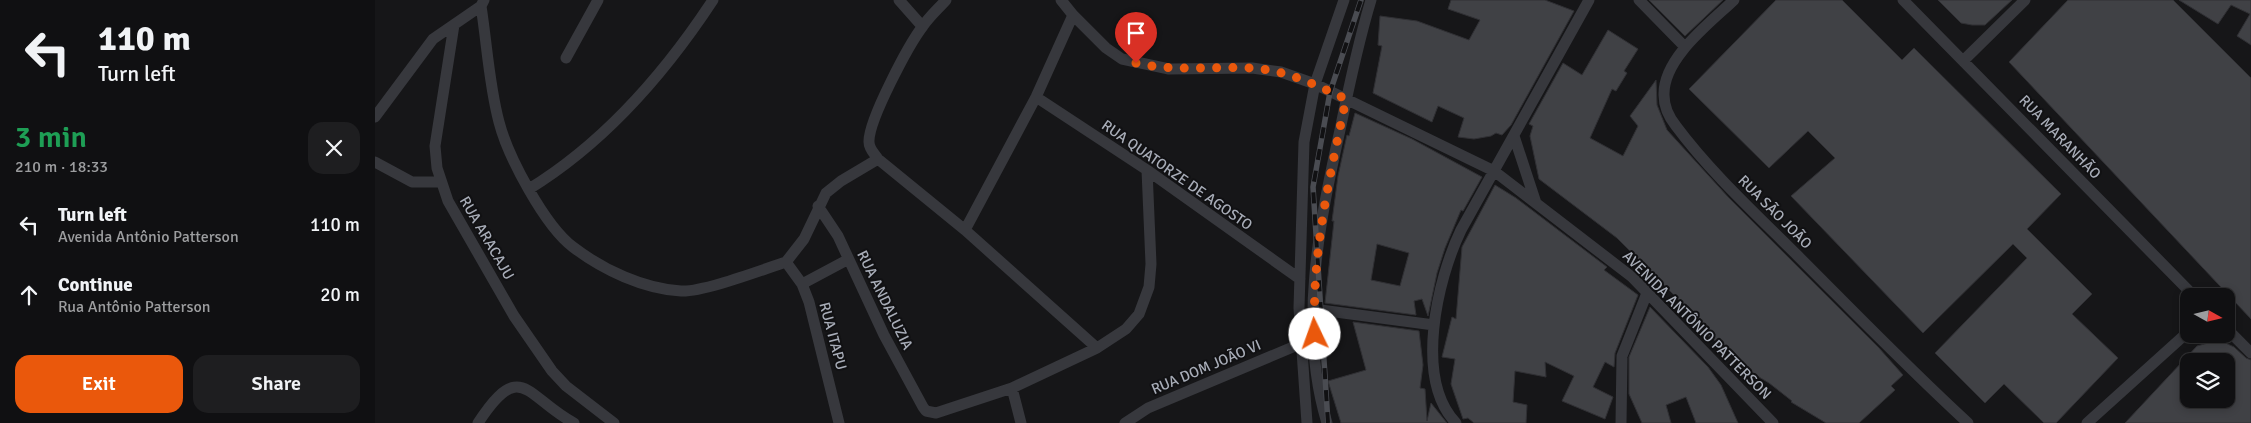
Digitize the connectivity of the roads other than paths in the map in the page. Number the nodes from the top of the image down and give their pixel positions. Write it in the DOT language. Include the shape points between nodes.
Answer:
graph roads {
  1 [pos="598,0"];
  2 [pos="713,0"];
  3 [pos="899,0"];
  4 [pos="946,0"];
  5 [pos="1061,0"];
  6 [pos="1344,0"];
  7 [pos="1371,0"];
  8 [pos="1639,0"];
  9 [pos="1734,0"];
  10 [pos="1903,0"];
  11 [pos="2025,0"];
  12 [pos="1586,1"];
  13 [pos="482,3"];
  14 [pos="1073,15"];
  15 [pos="454,25"];
  16 [pos="922,26"];
  17 [pos="1685,47"];
  18 [pos="567,58"];
  19 [pos="1964,60"];
  20 [pos="1315,84"];
  21 [pos="1036,97"];
  22 [pos="1346,99"];
  23 [pos="375,117"];
  24 [pos="1514,136"];
  25 [pos="878,159"];
  26 [pos="375,162"];
  27 [pos="1147,170"];
  28 [pos="1494,171"];
  29 [pos="440,182"];
  30 [pos="529,189"];
  31 [pos="1535,203"];
  32 [pos="818,206"];
  33 [pos="965,230"];
  34 [pos="847,260"];
  35 [pos="786,262"];
  36 [pos="1300,279"];
  37 [pos="801,284"];
  38 [pos="2186,288"];
  39 [pos="1647,293"];
  40 [pos="1313,308"];
  41 [pos="1434,325"];
  42 [pos="2235,337"];
  43 [pos="2180,339"];
  44 [pos="1300,344"];
  45 [pos="1097,348"];
  46 [pos="2251,352"];
  47 [pos="1012,388"];
  48 [pos="477,423"];
  49 [pos="574,423"];
  50 [pos="615,423"];
  51 [pos="839,423"];
  52 [pos="1021,423"];
  53 [pos="1125,423"];
  54 [pos="1307,423"];
  55 [pos="1327,423"];
  56 [pos="1456,423"];
  57 [pos="1621,423"];
  58 [pos="1773,423"];
  59 [pos="1969,423"];
  60 [pos="2087,423"];
  1 -- 18 [label="street"];
  2 -- 30 [label="street" via="671,61 619,117 560,170"];
  3 -- 16 [label="street"];
  4 -- 16 [label="street"];
  5 -- 14 [label="street, AVENIDA ANTÔNIO PATTERSON"];
  6 -- 20 [label="street"];
  7 -- 22 [label="street"];
  8 -- 17 [label="street"];
  9 -- 17 [label="street, RUA SÃO JOÃO"];
  10 -- 19 [label="street, RUA MARANHÃO"];
  11 -- 19 [label="street"];
  12 -- 24 [label="street"];
  13 -- 15 [label="street"];
  13 -- 30 [label="street" via="499,121"];
  14 -- 20 [label="street, AVENIDA ANTÔNIO PATTERSON" via="1106,48 1122,59 1169,69 1253,68 1281,72"];
  14 -- 21 [label="street"];
  15 -- 23 [label="street" via="433,39"];
  15 -- 29 [label="street, RUA ARACAJU" via="435,146"];
  16 -- 25 [label="street" via="874,119 869,141"];
  17 -- 59 [label="street, RUA SÃO JOÃO" via="1665,82 1665,108 1675,125 1722,180 1924,383"];
  19 -- 38 [label="street, RUA MARANHÃO"];
  20 -- 22 [label="street, AVENIDA ANTÔNIO PATTERSON"];
  20 -- 36 [label="street" via="1304,142"];
  21 -- 27 [label="street, RUA QUATORZE DE AGOSTO"];
  21 -- 33 [label="street"];
  22 -- 28 [label="street, AVENIDA ANTÔNIO PATTERSON"];
  22 -- 40 [label="street" via="1323,214"];
  24 -- 28 [label="street"];
  24 -- 31 [label="street"];
  25 -- 32 [label="street" via="832,188"];
  25 -- 33 [label="street"];
  26 -- 29 [label="street" via="412,182"];
  27 -- 36 [label="street, RUA QUATORZE DE AGOSTO"];
  27 -- 45 [label="street" via="1149,287 1139,314 1126,329"];
  28 -- 31 [label="street, AVENIDA ANTÔNIO PATTERSON"];
  28 -- 41 [label="street" via="1455,244"];
  29 -- 50 [label="street, RUA ARACAJU" via="514,316 552,371 566,386"];
  30 -- 35 [label="street" via="558,232 573,247 605,267 641,283 681,291 698,289"];
  31 -- 39 [label="street, AVENIDA ANTÔNIO PATTERSON" via="1615,264"];
  32 -- 34 [label="street, RUA ANDALUZIA" via="837,236"];
  32 -- 35 [label="street" via="804,239"];
  33 -- 45 [label="street"];
  34 -- 37 [label="street"];
  34 -- 47 [label="street, RUA ANDALUZIA" via="926,411 936,413"];
  35 -- 37 [label="street, RUA ITAPU"];
  36 -- 44 [label="street"];
  37 -- 51 [label="street, RUA ITAPU" via="809,302"];
  39 -- 57 [label="street" via="1622,356"];
  39 -- 58 [label="street, AVENIDA ANTÔNIO PATTERSON"];
  40 -- 41 [label="street"];
  40 -- 55 [label="street" via="1317,380"];
  41 -- 56 [label="street" via="1434,375 1438,394"];
  42 -- 46 [label="street"];
  43 -- 60 [label="street"];
  44 -- 53 [label="street, RUA DOM JOÃO VI" via="1148,408"];
  44 -- 54 [label="street"];
  45 -- 47 [label="street"];
  47 -- 52 [label="street"];
  48 -- 49 [label="street" via="506,390 518,386 526,388"];
}
